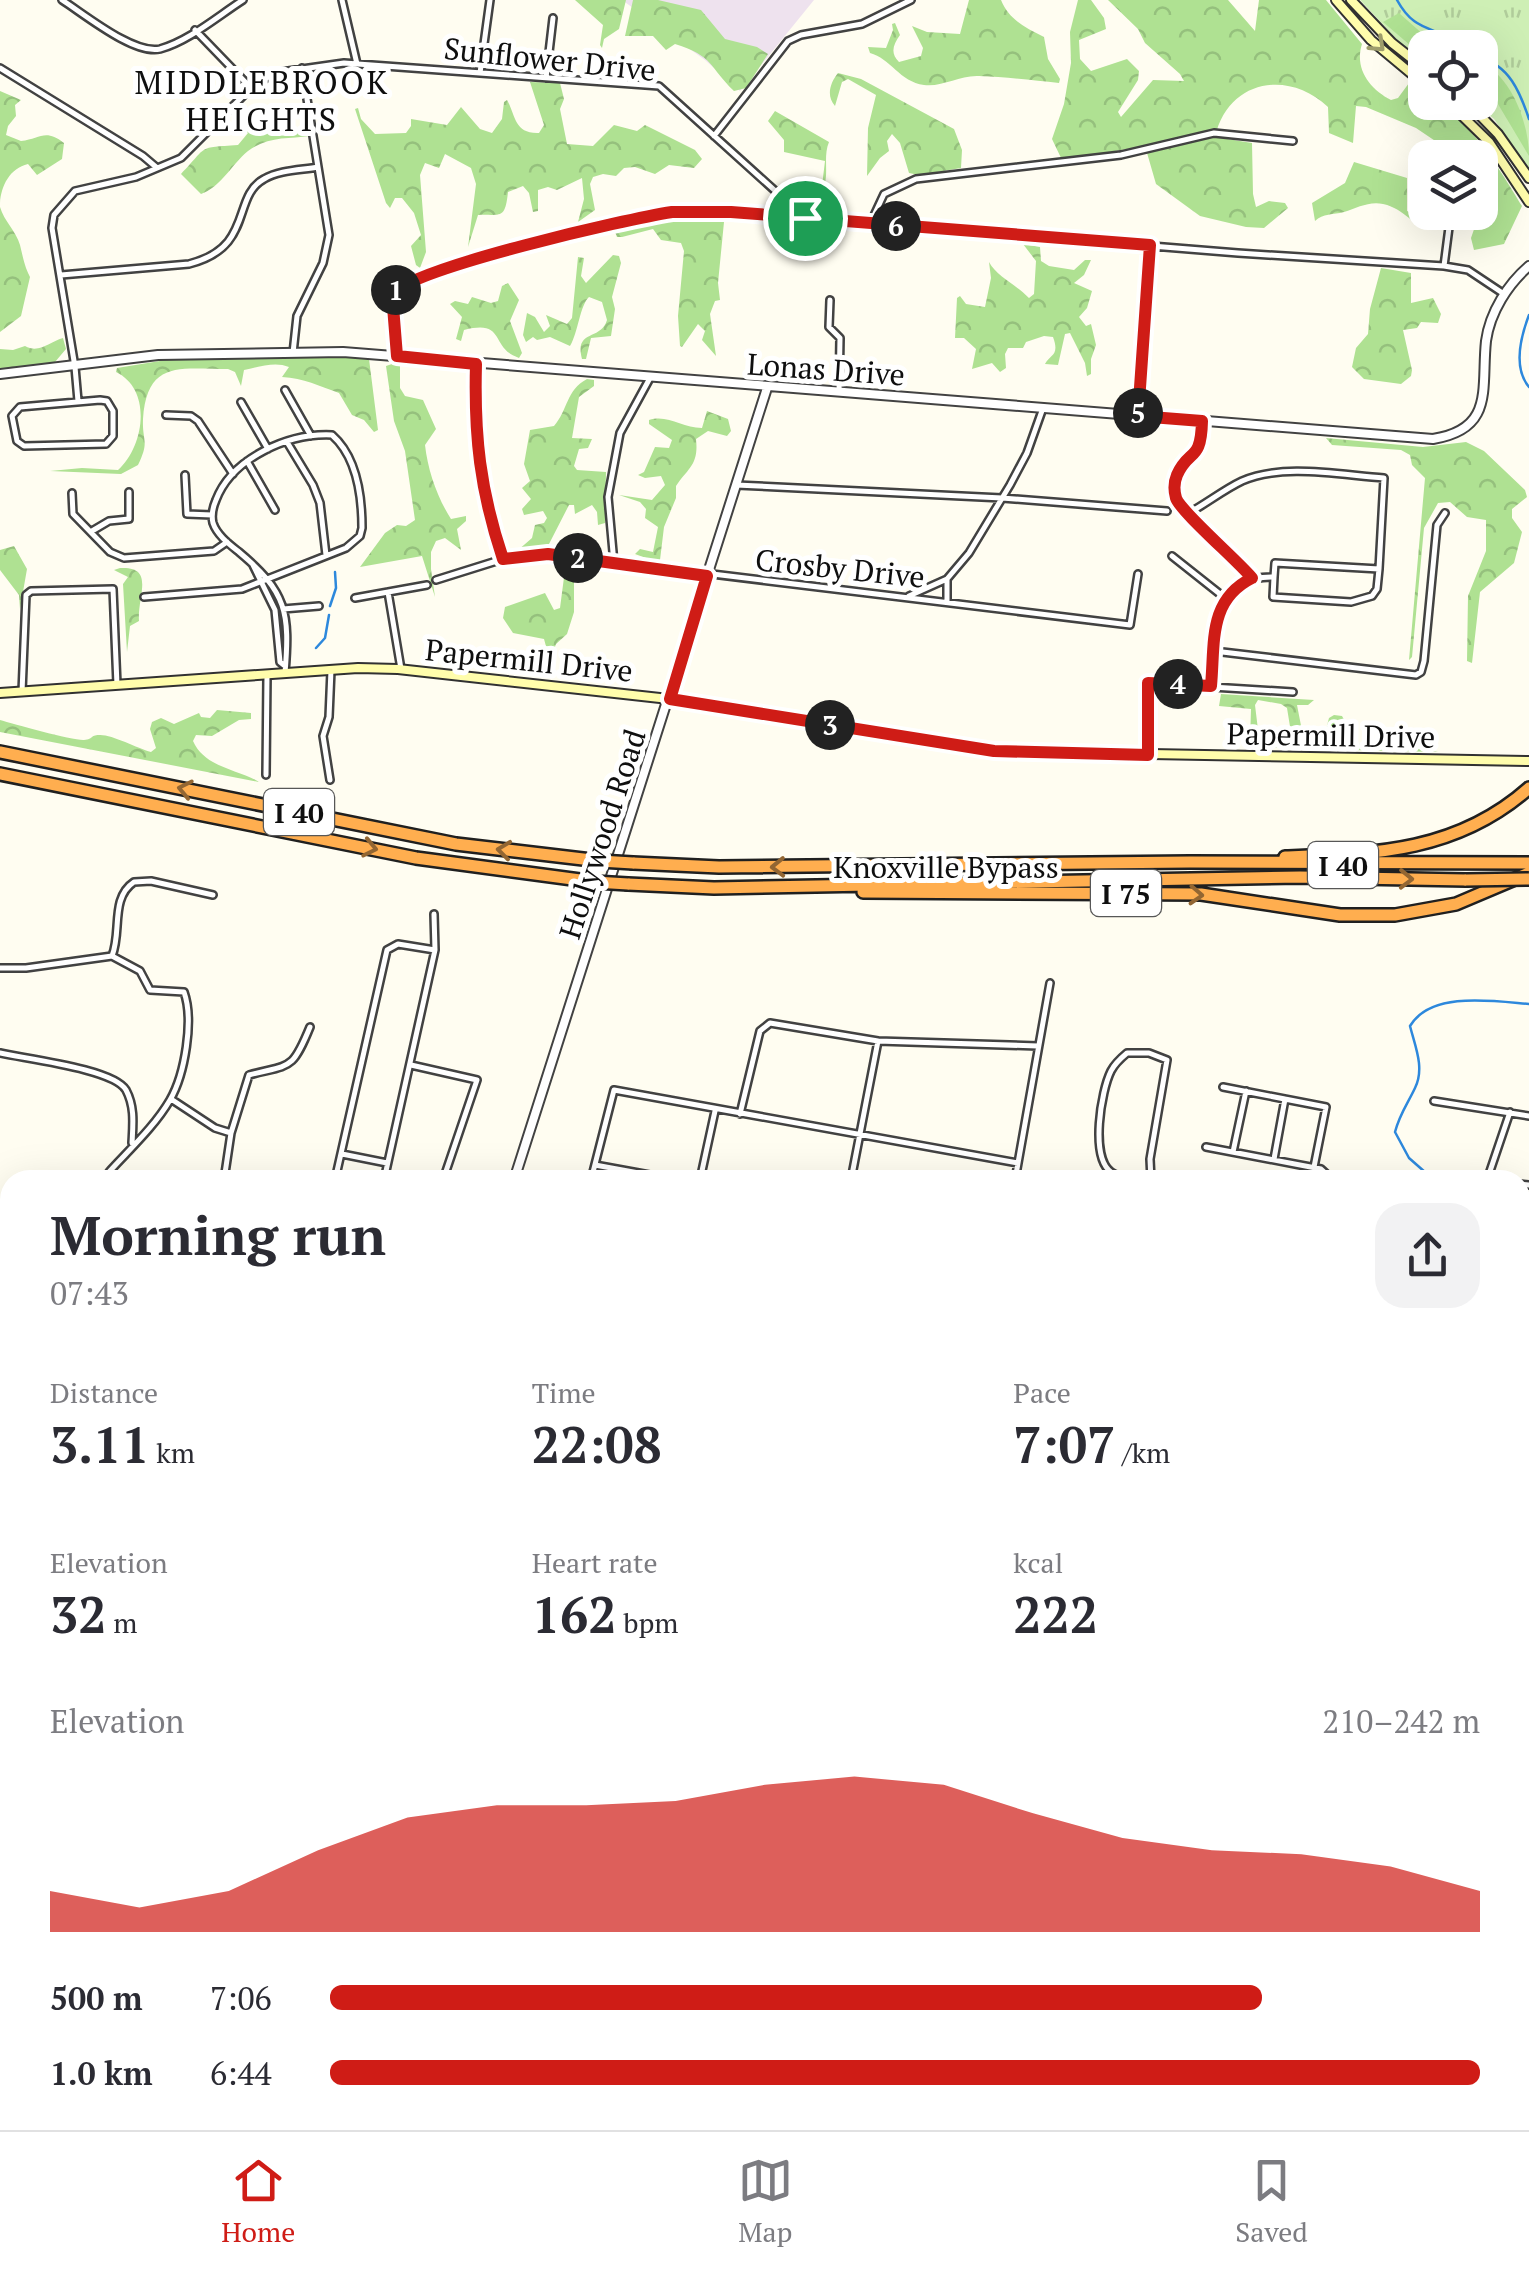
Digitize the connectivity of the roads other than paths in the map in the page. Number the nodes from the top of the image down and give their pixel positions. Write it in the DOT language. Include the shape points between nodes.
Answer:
graph roads {
  1 [pos="62,0"];
  2 [pos="243,0"];
  3 [pos="342,0"];
  4 [pos="490,0"];
  5 [pos="911,0"];
  6 [pos="1336,0"];
  7 [pos="1351,0"];
  8 [pos="553,18"];
  9 [pos="195,30"];
  10 [pos="1408,55"];
  11 [pos="357,64"];
  12 [pos="0,68"];
  13 [pos="302,68"];
  14 [pos="1408,71"];
  15 [pos="480,72"];
  16 [pos="546,78"];
  17 [pos="251,88"];
  18 [pos="1466,120"];
  19 [pos="1484,120"];
  20 [pos="714,136"];
  21 [pos="1292,141"];
  22 [pos="156,167"];
  23 [pos="318,167"];
  24 [pos="1529,178"];
  25 [pos="1529,202"];
  26 [pos="805,218"];
  27 [pos="870,224"];
  28 [pos="1449,230"];
  29 [pos="1150,245"];
  30 [pos="1444,266"];
  31 [pos="1529,266"];
  32 [pos="61,275"];
  33 [pos="1504,294"];
  34 [pos="830,300"];
  35 [pos="294,353"];
  36 [pos="397,356"];
  37 [pos="476,364"];
  38 [pos="76,367"];
  39 [pos="0,374"];
  40 [pos="650,378"];
  41 [pos="767,388"];
  42 [pos="285,390"];
  43 [pos="839,392"];
  44 [pos="78,400"];
  45 [pos="241,402"];
  46 [pos="1042,408"];
  47 [pos="166,415"];
  48 [pos="1138,416"];
  49 [pos="1202,421"];
  50 [pos="311,436"];
  51 [pos="287,442"];
  52 [pos="268,449"];
  53 [pos="247,461"];
  54 [pos="233,474"];
  55 [pos="185,475"];
  56 [pos="735,485"];
  57 [pos="129,492"];
  58 [pos="72,493"];
  59 [pos="1002,498"];
  60 [pos="275,510"];
  61 [pos="1167,511"];
  62 [pos="1445,513"];
  63 [pos="1188,514"];
  64 [pos="212,515"];
  65 [pos="91,532"];
  66 [pos="227,542"];
  67 [pos="326,556"];
  68 [pos="1172,556"];
  69 [pos="503,559"];
  70 [pos="614,562"];
  71 [pos="1379,568"];
  72 [pos="1138,574"];
  73 [pos="707,576"];
  74 [pos="265,578"];
  75 [pos="1252,578"];
  76 [pos="1274,578"];
  77 [pos="947,579"];
  78 [pos="436,580"];
  79 [pos="427,585"];
  80 [pos="388,592"];
  81 [pos="144,597"];
  82 [pos="904,597"];
  83 [pos="355,598"];
  84 [pos="1225,598"];
  85 [pos="948,602"];
  86 [pos="319,606"];
  87 [pos="284,609"];
  88 [pos="275,610"];
  89 [pos="1214,651"];
  90 [pos="401,669"];
  91 [pos="285,670"];
  92 [pos="331,670"];
  93 [pos="267,674"];
  94 [pos="117,686"];
  95 [pos="1211,686"];
  96 [pos="22,692"];
  97 [pos="1293,692"];
  98 [pos="0,693"];
  99 [pos="670,699"];
  100 [pos="0,752"];
  101 [pos="1148,755"];
  102 [pos="1529,761"];
  103 [pos="0,774"];
  104 [pos="266,774"];
  105 [pos="330,780"];
  106 [pos="1526,791"];
  107 [pos="1190,862"];
  108 [pos="1529,863"];
  109 [pos="1529,876"];
  110 [pos="714,888"];
  111 [pos="213,895"];
  112 [pos="434,914"];
  113 [pos="435,950"];
  114 [pos="112,956"];
  115 [pos="0,968"];
  116 [pos="1050,983"];
  117 [pos="310,1027"];
  118 [pos="878,1041"];
  119 [pos="1038,1046"];
  120 [pos="0,1053"];
  121 [pos="410,1065"];
  122 [pos="1222,1087"];
  123 [pos="1246,1091"];
  124 [pos="171,1098"];
  125 [pos="1285,1099"];
  126 [pos="1434,1101"];
  127 [pos="715,1111"];
  128 [pos="1510,1111"];
  129 [pos="740,1114"];
  130 [pos="1529,1116"];
  131 [pos="231,1133"];
  132 [pos="860,1134"];
  133 [pos="132,1146"];
  134 [pos="1206,1147"];
  135 [pos="1233,1152"];
  136 [pos="342,1154"];
  137 [pos="1274,1159"];
  138 [pos="388,1163"];
  139 [pos="1018,1163"];
  140 [pos="595,1165"];
  141 [pos="1314,1167"];
  142 [pos="111,1170"];
  143 [pos="225,1170"];
  144 [pos="338,1170"];
  145 [pos="386,1170"];
  146 [pos="446,1170"];
  147 [pos="517,1170"];
  148 [pos="594,1170"];
  149 [pos="622,1170"];
  150 [pos="702,1170"];
  151 [pos="853,1170"];
  152 [pos="1017,1170"];
  153 [pos="1109,1170"];
  154 [pos="1151,1170"];
  155 [pos="1322,1170"];
  156 [pos="1490,1170"];
  1 -- 9 [label="street" via="134,46 159,49"];
  2 -- 9 [label="street"];
  3 -- 11 [label="street"];
  4 -- 15 [label="street"];
  5 -- 20 [label="street" via="862,24 788,41"];
  6 -- 14 [label="main road, one-way"];
  7 -- 10 [label="main road"];
  8 -- 16 [label="street"];
  9 -- 17 [label="street"];
  11 -- 13 [label="street, Sunflower Drive"];
  11 -- 15 [label="street, Sunflower Drive"];
  12 -- 22 [label="street"];
  13 -- 17 [label="street, Sunflower Drive" via="274,73"];
  13 -- 23 [label="street"];
  15 -- 16 [label="street, Sunflower Drive"];
  16 -- 20 [label="street, Sunflower Drive" via="659,86"];
  17 -- 22 [label="street" via="181,158"];
  18 -- 25 [label="main road"];
  19 -- 24 [label="main road"];
  20 -- 26 [label="street, Sunflower Drive"];
  21 -- 27 [label="street" via="1214,133 1120,154 916,180 884,194"];
  22 -- 32 [label="street" via="64,200 52,228"];
  23 -- 32 [label="street" via="264,178 234,234 208,258"];
  23 -- 35 [label="street" via="328,249 297,316"];
  26 -- 27 [label="street"];
  26 -- 36 [label="street" via="672,212 618,220 400,284 392,294"];
  27 -- 29 [label="street"];
  28 -- 30 [label="street"];
  29 -- 30 [label="street"];
  29 -- 48 [label="street"];
  30 -- 33 [label="street" via="1468,270"];
  31 -- 33 [label="street, Lonas Drive"];
  32 -- 38 [label="street"];
  33 -- 49 [label="street, Lonas Drive" via="1486,339 1484,400 1452,436"];
  34 -- 43 [label="street" via="829,328 840,338"];
  35 -- 36 [label="street, Lonas Drive"];
  35 -- 38 [label="street, Lonas Drive" via="158,355"];
  36 -- 37 [label="street, Lonas Drive"];
  37 -- 40 [label="street, Lonas Drive"];
  37 -- 69 [label="street" via="477,455"];
  38 -- 39 [label="street, Lonas Drive"];
  38 -- 44 [label="street"];
  40 -- 41 [label="street, Lonas Drive"];
  40 -- 70 [label="street" via="620,432 608,497"];
  41 -- 43 [label="street, Lonas Drive"];
  41 -- 56 [label="street, Hollywood Road"];
  42 -- 50 [label="street"];
  43 -- 46 [label="street, Lonas Drive"];
  44 -- 44 [label="street" via="111,405 106,444 17,441 15,410"];
  45 -- 52 [label="street"];
  46 -- 48 [label="street, Lonas Drive"];
  46 -- 59 [label="street"];
  47 -- 54 [label="street" via="198,421"];
  48 -- 49 [label="street, Lonas Drive"];
  49 -- 63 [label="street" via="1198,452 1176,480 1175,497"];
  50 -- 51 [label="street"];
  50 -- 67 [label="street" via="337,438 358,483 360,536"];
  51 -- 52 [label="street"];
  51 -- 67 [label="street" via="320,503"];
  52 -- 53 [label="street"];
  53 -- 54 [label="street"];
  53 -- 60 [label="street"];
  54 -- 64 [label="street"];
  55 -- 64 [label="street" via="186,514"];
  56 -- 59 [label="street"];
  56 -- 73 [label="street, Hollywood Road"];
  57 -- 65 [label="street" via="129,519"];
  58 -- 65 [label="street" via="73,514"];
  59 -- 61 [label="street"];
  59 -- 77 [label="street"];
  62 -- 89 [label="street" via="1436,524 1424,660 1416,676"];
  63 -- 71 [label="street" via="1244,480 1272,474 1384,478"];
  63 -- 75 [label="street"];
  64 -- 66 [label="street"];
  65 -- 66 [label="street" via="124,558 214,552"];
  66 -- 74 [label="street"];
  67 -- 74 [label="street"];
  68 -- 84 [label="street"];
  69 -- 70 [label="street, Crosby Drive" via="548,554"];
  69 -- 78 [label="street, Crosby Drive"];
  70 -- 73 [label="street, Crosby Drive"];
  71 -- 76 [label="street" via="1274,563"];
  71 -- 76 [label="street" via="1377,590 1351,602 1272,597"];
  72 -- 85 [label="street, Crosby Drive" via="1130,625"];
  73 -- 82 [label="street, Crosby Drive"];
  73 -- 99 [label="street, Hollywood Road"];
  74 -- 81 [label="street" via="242,588"];
  74 -- 87 [label="street"];
  74 -- 88 [label="street"];
  75 -- 76 [label="street"];
  75 -- 84 [label="street"];
  77 -- 82 [label="street"];
  77 -- 85 [label="street"];
  79 -- 80 [label="street"];
  80 -- 83 [label="street"];
  80 -- 90 [label="street"];
  82 -- 85 [label="street, Crosby Drive"];
  84 -- 89 [label="street"];
  86 -- 87 [label="street"];
  87 -- 88 [label="street"];
  87 -- 91 [label="street"];
  88 -- 91 [label="street"];
  89 -- 95 [label="street"];
  90 -- 92 [label="main road, Papermill Drive"];
  90 -- 99 [label="main road, Papermill Drive"];
  91 -- 92 [label="main road, Papermill Drive"];
  91 -- 93 [label="main road, Papermill Drive"];
  92 -- 105 [label="street" via="323,736"];
  93 -- 94 [label="main road, Papermill Drive"];
  93 -- 104 [label="street"];
  94 -- 96 [label="main road, Papermill Drive"];
  94 -- 96 [label="street" via="113,589 31,591"];
  95 -- 97 [label="street"];
  95 -- 101 [label="street" via="1148,683"];
  96 -- 98 [label="main road, Papermill Drive"];
  99 -- 101 [label="main road, Papermill Drive" via="994,751"];
  99 -- 147 [label="street, Hollywood Road"];
  107 -- 100 [label="highway, I 40, one-way, bridge" via="719,868 600,861 456,844"];
  101 -- 102 [label="main road, Papermill Drive"];
  103 -- 110 [label="highway, I 40, one-way, bridge" via="416,858 594,882"];
  106 -- 107 [label="highway, I 75" via="1470,827 1412,848"];
  107 -- 108 [label="highway, I 40"];
  110 -- 109 [label="highway, I 40, one-way, bridge"];
  110 -- 109 [label="highway, Knoxville Bypass / I 75, one-way" via="1201,894 1340,916 1395,916 1456,904"];
  111 -- 114 [label="street" via="134,882 121,896"];
  112 -- 113 [label="street"];
  113 -- 121 [label="street"];
  113 -- 136 [label="street" via="398,944 387,950"];
  114 -- 115 [label="street"];
  114 -- 124 [label="street" via="140,971 150,990 184,992 187,1048"];
  116 -- 119 [label="street"];
  117 -- 131 [label="street" via="293,1063 248,1076"];
  118 -- 119 [label="street"];
  118 -- 129 [label="street" via="770,1022 760,1031"];
  118 -- 132 [label="street"];
  119 -- 139 [label="street"];
  120 -- 133 [label="street" via="106,1074 124,1085 133,1107"];
  121 -- 138 [label="street"];
  121 -- 146 [label="street" via="476,1080"];
  122 -- 123 [label="street"];
  123 -- 125 [label="street"];
  123 -- 135 [label="street"];
  124 -- 131 [label="street"];
  124 -- 133 [label="street"];
  125 -- 137 [label="street"];
  125 -- 141 [label="street" via="1326,1107"];
  126 -- 128 [label="street"];
  127 -- 129 [label="street"];
  127 -- 140 [label="street" via="614,1090"];
  127 -- 150 [label="street"];
  128 -- 130 [label="street"];
  128 -- 156 [label="street"];
  129 -- 132 [label="street"];
  131 -- 143 [label="street"];
  132 -- 139 [label="street"];
  132 -- 151 [label="street"];
  133 -- 142 [label="street"];
  134 -- 135 [label="street"];
  135 -- 137 [label="street"];
  136 -- 138 [label="street"];
  136 -- 144 [label="street"];
  137 -- 141 [label="street"];
  138 -- 145 [label="street"];
  139 -- 152 [label="street"];
  140 -- 148 [label="street"];
  140 -- 149 [label="street"];
  141 -- 155 [label="street"];
  153 -- 154 [label="street" via="1099,1152 1109,1075 1128,1053 1167,1060"];
}
